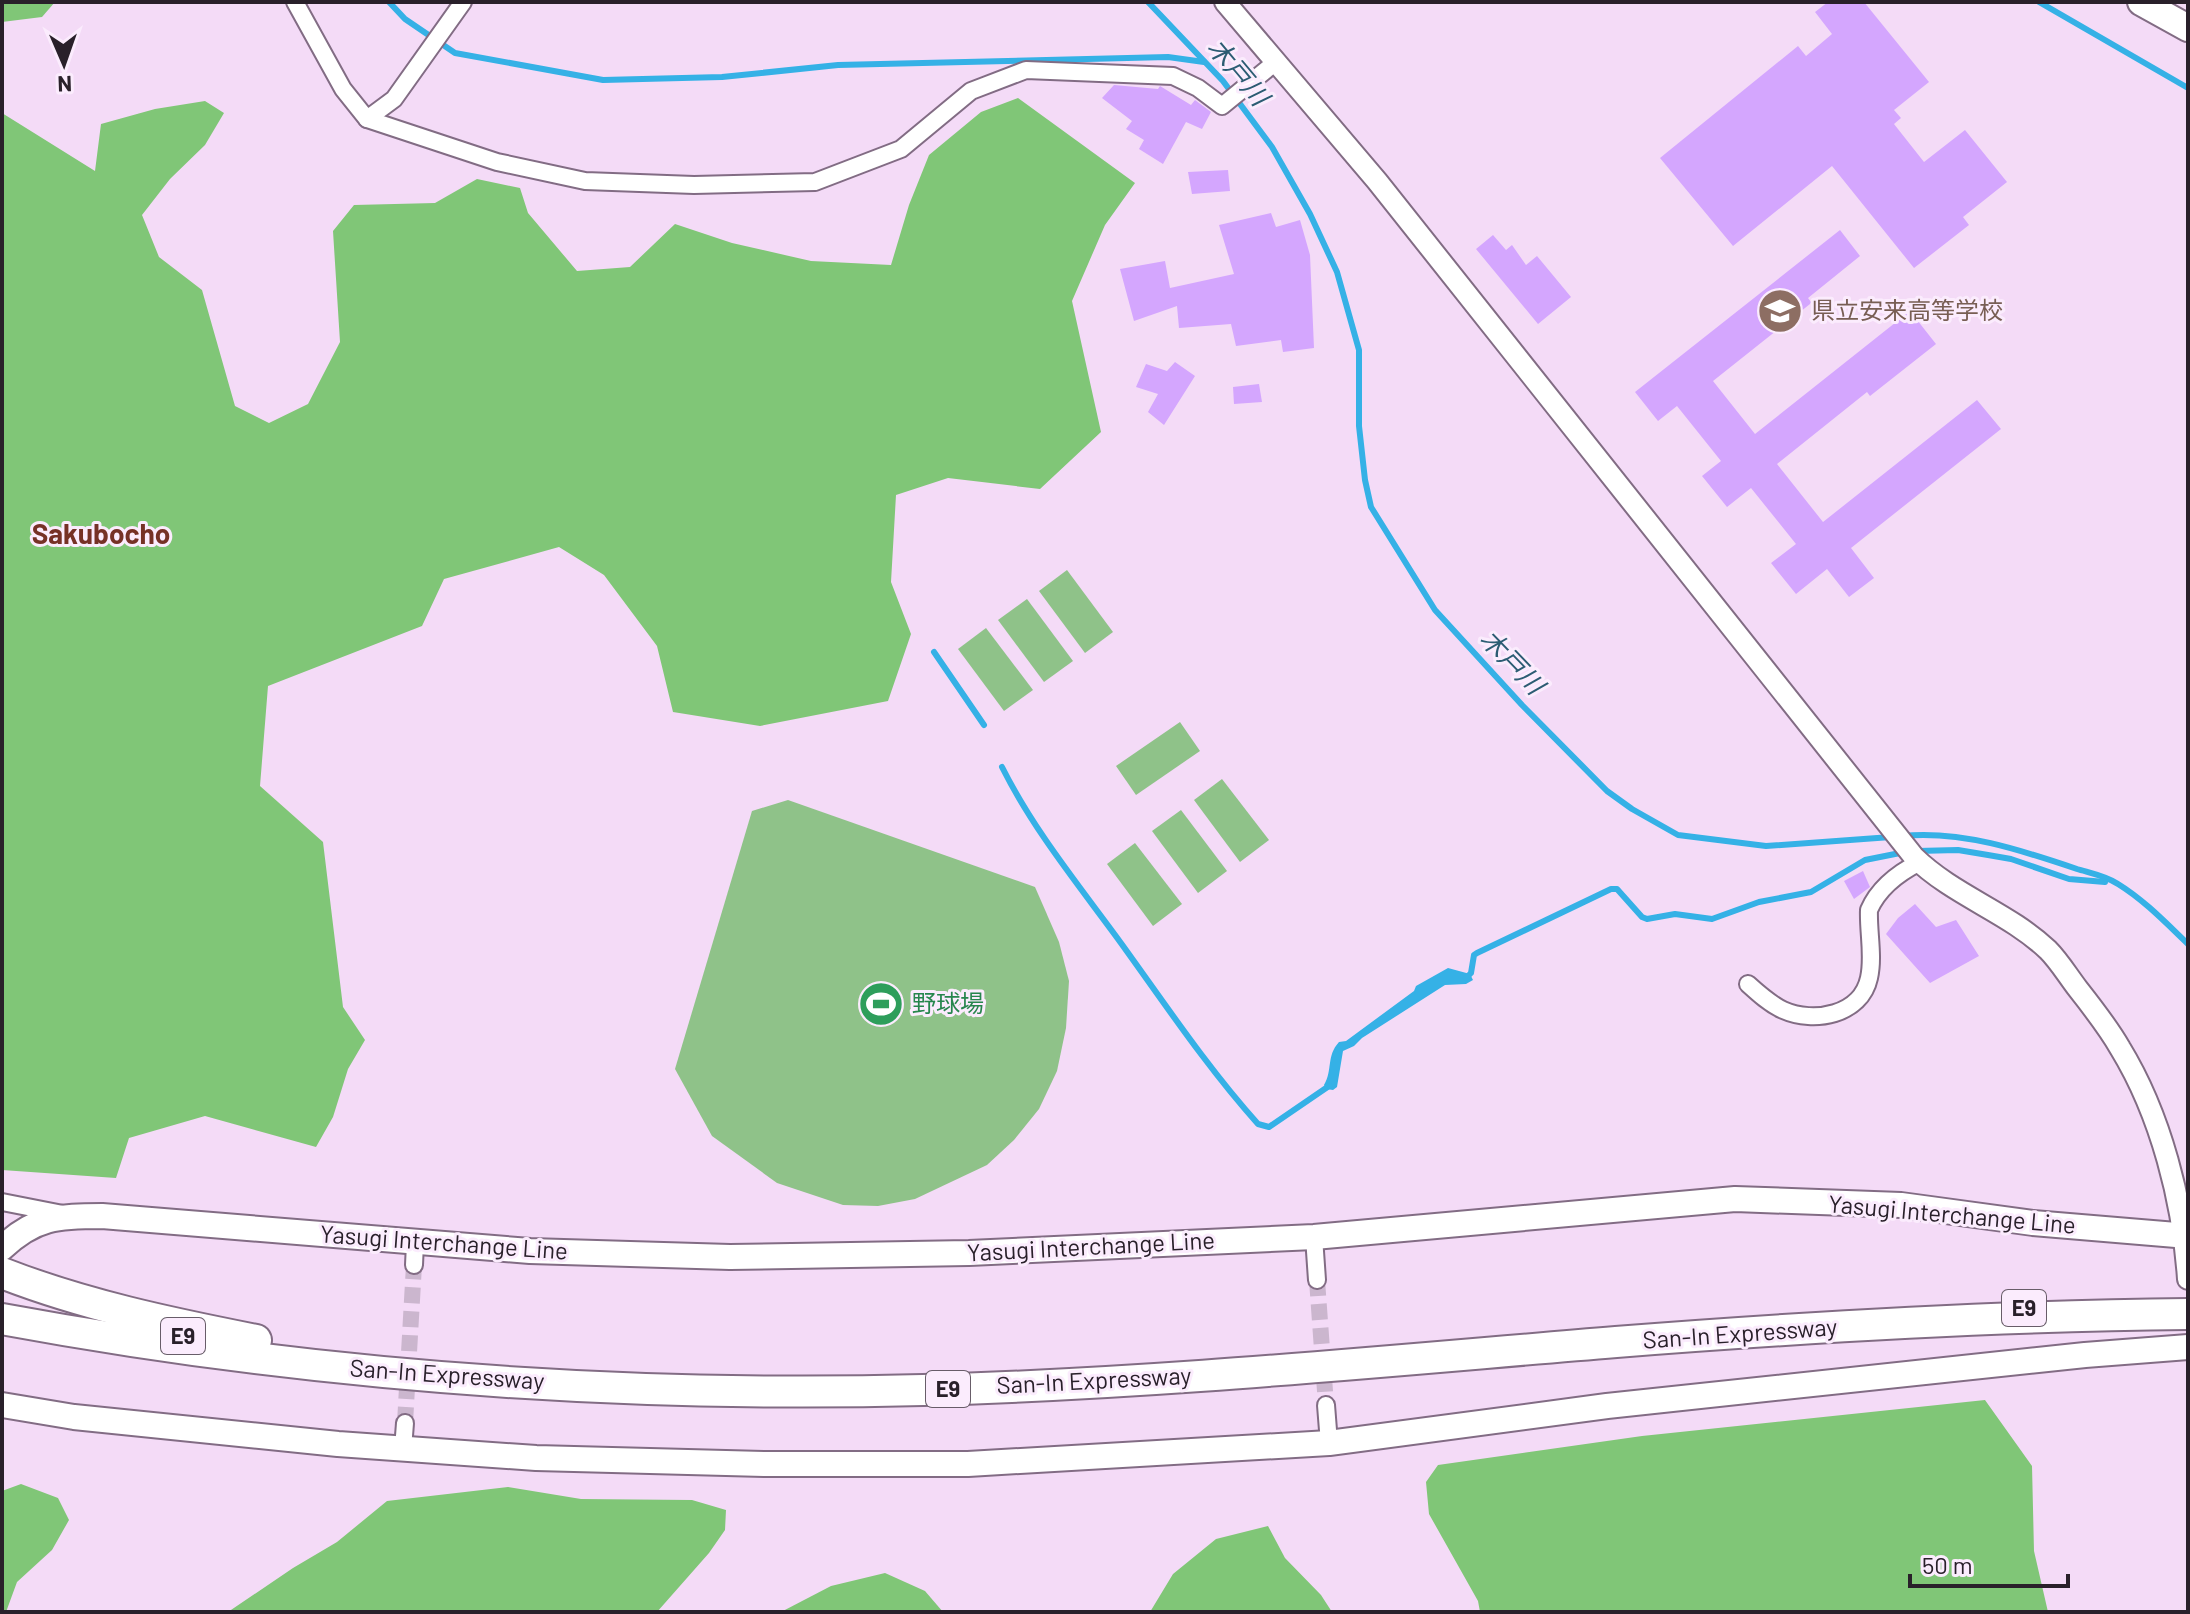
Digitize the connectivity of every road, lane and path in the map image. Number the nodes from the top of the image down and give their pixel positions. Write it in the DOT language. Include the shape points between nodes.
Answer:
graph roads {
  1 [pos="295,2"];
  2 [pos="463,2"];
  3 [pos="1225,2"];
  4 [pos="2141,2"];
  5 [pos="2188,28"];
  6 [pos="1277,61"];
  7 [pos="367,119"];
  8 [pos="1917,859"];
  9 [pos="1748,984"];
  10 [pos="2,1202"];
  11 [pos="69,1216"];
  12 [pos="2187,1236"];
  13 [pos="1314,1237"];
  14 [pos="2,1248"];
  15 [pos="2,1273"];
  16 [pos="2188,1279"];
  17 [pos="1317,1280"];
  18 [pos="2188,1302"];
  19 [pos="2,1307"];
  20 [pos="2188,1314"];
  21 [pos="37,1318"];
  22 [pos="2,1319"];
  23 [pos="1860,1321"];
  24 [pos="2,1340"];
  25 [pos="2188,1347"];
  26 [pos="2,1405"];
  27 [pos="1326,1405"];
  28 [pos="405,1423"];
  29 [pos="1329,1443"];
  30 [pos="403,1449"];
  1 -- 7 [label="street" via="343,89"];
  2 -- 7 [label="street" via="394,99"];
  3 -- 6 [label="street"];
  4 -- 5 [label="main road"];
  6 -- 7 [label="street" via="1222,106 1186,81 1162,75 1026,70 971,91 901,149 815,182 585,181 497,162"];
  6 -- 8 [label="street" via="1595,451"];
  8 -- 9 [label="street" via="1872,902 1869,982 1849,1007 1823,1016 1785,1011"];
  8 -- 12 [label="street" via="1940,880 2049,951 2096,1012 2122,1050 2159,1130"];
  10 -- 11 [label="street"];
  11 -- 13 [label="main road, Yasugi Interchange Line" via="142,1218 415,1254 969,1253"];
  11 -- 14 [label="main road, Yasugi Interchange Line" via="34,1223"];
  12 -- 13 [label="main road, Yasugi Interchange Line" via="1901,1205 1735,1199"];
  12 -- 16 [label="street"];
  13 -- 17 [label="street"];
  15 -- 21 [label="highway"];
  18 -- 23 [label="highway, San-In Expressway / E9"];
  19 -- 21 [label="highway"];
  20 -- 23 [label="highway, San-In Expressway / E9"];
  21 -- 22 [label="highway"];
  21 -- 23 [label="highway, San-In Expressway / E9" via="136,1315 328,1354 436,1365 622,1376 789,1378 970,1375 1308,1356 1565,1334"];
  21 -- 23 [label="highway, San-In Expressway / E9" via="244,1363 645,1388 925,1390 1168,1378"];
  21 -- 24 [label="highway"];
  25 -- 29 [label="main road" via="1607,1406"];
  26 -- 30 [label="main road" via="74,1417"];
  27 -- 29 [label="street"];
  28 -- 30 [label="street"];
  29 -- 30 [label="main road" via="953,1464 748,1464"];
}
